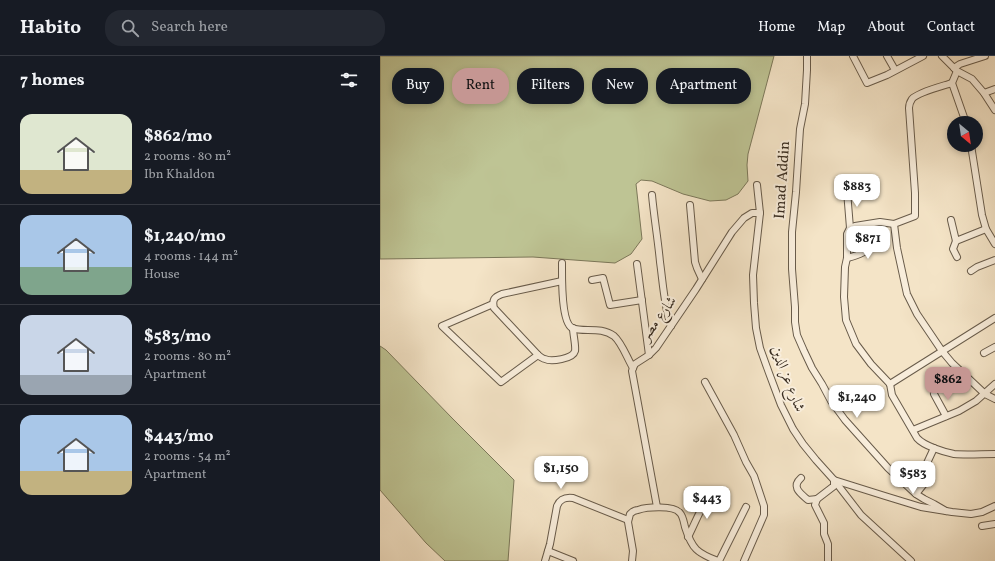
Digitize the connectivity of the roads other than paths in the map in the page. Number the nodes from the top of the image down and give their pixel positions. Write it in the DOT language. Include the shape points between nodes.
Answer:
graph roads {
  1 [pos="807,56"];
  2 [pos="853,56"];
  3 [pos="887,56"];
  4 [pos="923,56"];
  5 [pos="942,56"];
  6 [pos="985,56"];
  7 [pos="896,70"];
  8 [pos="956,70"];
  9 [pos="952,83"];
  10 [pos="995,88"];
  11 [pos="984,93"];
  12 [pos="995,110"];
  13 [pos="964,116"];
  14 [pos="972,152"];
  15 [pos="757,185"];
  16 [pos="847,191"];
  17 [pos="652,195"];
  18 [pos="690,205"];
  19 [pos="760,213"];
  20 [pos="951,220"];
  21 [pos="894,224"];
  22 [pos="850,228"];
  23 [pos="986,229"];
  24 [pos="875,241"];
  25 [pos="956,241"];
  26 [pos="995,244"];
  27 [pos="957,257"];
  28 [pos="847,258"];
  29 [pos="995,260"];
  30 [pos="562,263"];
  31 [pos="637,264"];
  32 [pos="971,271"];
  33 [pos="702,279"];
  34 [pos="592,280"];
  35 [pos="562,281"];
  36 [pos="642,300"];
  37 [pos="493,304"];
  38 [pos="995,318"];
  39 [pos="671,326"];
  40 [pos="573,328"];
  41 [pos="995,347"];
  42 [pos="942,351"];
  43 [pos="984,353"];
  44 [pos="538,355"];
  45 [pos="649,355"];
  46 [pos="633,368"];
  47 [pos="705,382"];
  48 [pos="890,384"];
  49 [pos="995,384"];
  50 [pos="934,394"];
  51 [pos="985,394"];
  52 [pos="995,399"];
  53 [pos="946,416"];
  54 [pos="913,430"];
  55 [pos="934,448"];
  56 [pos="995,454"];
  57 [pos="800,478"];
  58 [pos="834,480"];
  59 [pos="719,492"];
  60 [pos="916,494"];
  61 [pos="817,499"];
  62 [pos="995,506"];
  63 [pos="746,507"];
  64 [pos="657,508"];
  65 [pos="946,511"];
  66 [pos="628,520"];
  67 [pos="995,524"];
  68 [pos="982,526"];
  69 [pos="688,537"];
  70 [pos="548,551"];
  71 [pos="545,561"];
  72 [pos="573,561"];
  73 [pos="632,561"];
  74 [pos="718,561"];
  75 [pos="744,561"];
  76 [pos="828,561"];
  77 [pos="911,561"];
  1 -- 60 [label="street, Imad Addin" via="805,104 800,129 792,232 797,335 812,368 846,420 888,468"];
  2 -- 7 [label="street" via="867,83"];
  3 -- 7 [label="street"];
  4 -- 7 [label="street"];
  5 -- 8 [label="street"];
  6 -- 8 [label="street" via="960,64"];
  8 -- 9 [label="street"];
  8 -- 11 [label="street" via="972,78"];
  9 -- 13 [label="street"];
  9 -- 21 [label="street" via="919,94 910,103 915,216"];
  10 -- 11 [label="street"];
  11 -- 12 [label="street"];
  14 -- 23 [label="street"];
  15 -- 19 [label="street, شارع عز الدين"];
  16 -- 22 [label="street"];
  17 -- 39 [label="street" via="662,284"];
  18 -- 33 [label="street" via="695,262"];
  19 -- 33 [label="street, شارع مصر" via="752,213 739,223"];
  19 -- 58 [label="street, شارع عز الدين" via="753,275 754,309 760,348 781,405 793,429"];
  20 -- 25 [label="street"];
  21 -- 22 [label="street" via="880,222"];
  21 -- 42 [label="street" via="907,294"];
  22 -- 28 [label="street" via="847,234"];
  23 -- 25 [label="street"];
  23 -- 26 [label="street"];
  24 -- 28 [label="street" via="870,248"];
  25 -- 27 [label="street" via="953,249"];
  28 -- 48 [label="street" via="844,296 846,320 856,344"];
  29 -- 32 [label="street"];
  30 -- 35 [label="street"];
  31 -- 36 [label="street"];
  33 -- 39 [label="street, شارع مصر"];
  34 -- 36 [label="street" via="603,278 610,304"];
  35 -- 37 [label="street" via="496,296"];
  35 -- 40 [label="street" via="565,316"];
  36 -- 45 [label="street"];
  37 -- 44 [label="street"];
  37 -- 44 [label="street" via="442,326 502,382"];
  38 -- 42 [label="street"];
  39 -- 45 [label="street, شارع مصر"];
  40 -- 44 [label="street" via="573,355 549,360"];
  40 -- 46 [label="street" via="602,330 613,335 621,344"];
  41 -- 43 [label="street"];
  42 -- 48 [label="street"];
  42 -- 51 [label="street"];
  45 -- 46 [label="street, شارع مصر"];
  46 -- 64 [label="street"];
  47 -- 75 [label="street" via="754,476 764,506 764,515"];
  48 -- 54 [label="street" via="892,395"];
  49 -- 51 [label="street"];
  50 -- 53 [label="street"];
  51 -- 52 [label="street"];
  51 -- 53 [label="street" via="959,411"];
  53 -- 54 [label="street"];
  54 -- 55 [label="street" via="918,439"];
  55 -- 56 [label="street" via="954,454"];
  55 -- 60 [label="street" via="921,476 926,479"];
  57 -- 61 [label="street" via="797,488 808,500"];
  58 -- 61 [label="street" via="833,487"];
  58 -- 65 [label="street" via="921,507"];
  58 -- 77 [label="street, شارع عز الدين" via="862,515"];
  59 -- 69 [label="street" via="712,494 706,501"];
  60 -- 65 [label="street, Imad Addin"];
  61 -- 76 [label="street" via="815,505 824,524"];
  62 -- 65 [label="street" via="971,514"];
  63 -- 74 [label="street"];
  64 -- 66 [label="street" via="638,509 630,514"];
  64 -- 69 [label="street" via="678,511 682,515"];
  66 -- 70 [label="street" via="573,498 563,498 557,506"];
  66 -- 73 [label="street"];
  67 -- 68 [label="street"];
  69 -- 74 [label="street" via="696,550"];
  70 -- 71 [label="street"];
  70 -- 72 [label="street"];
}
